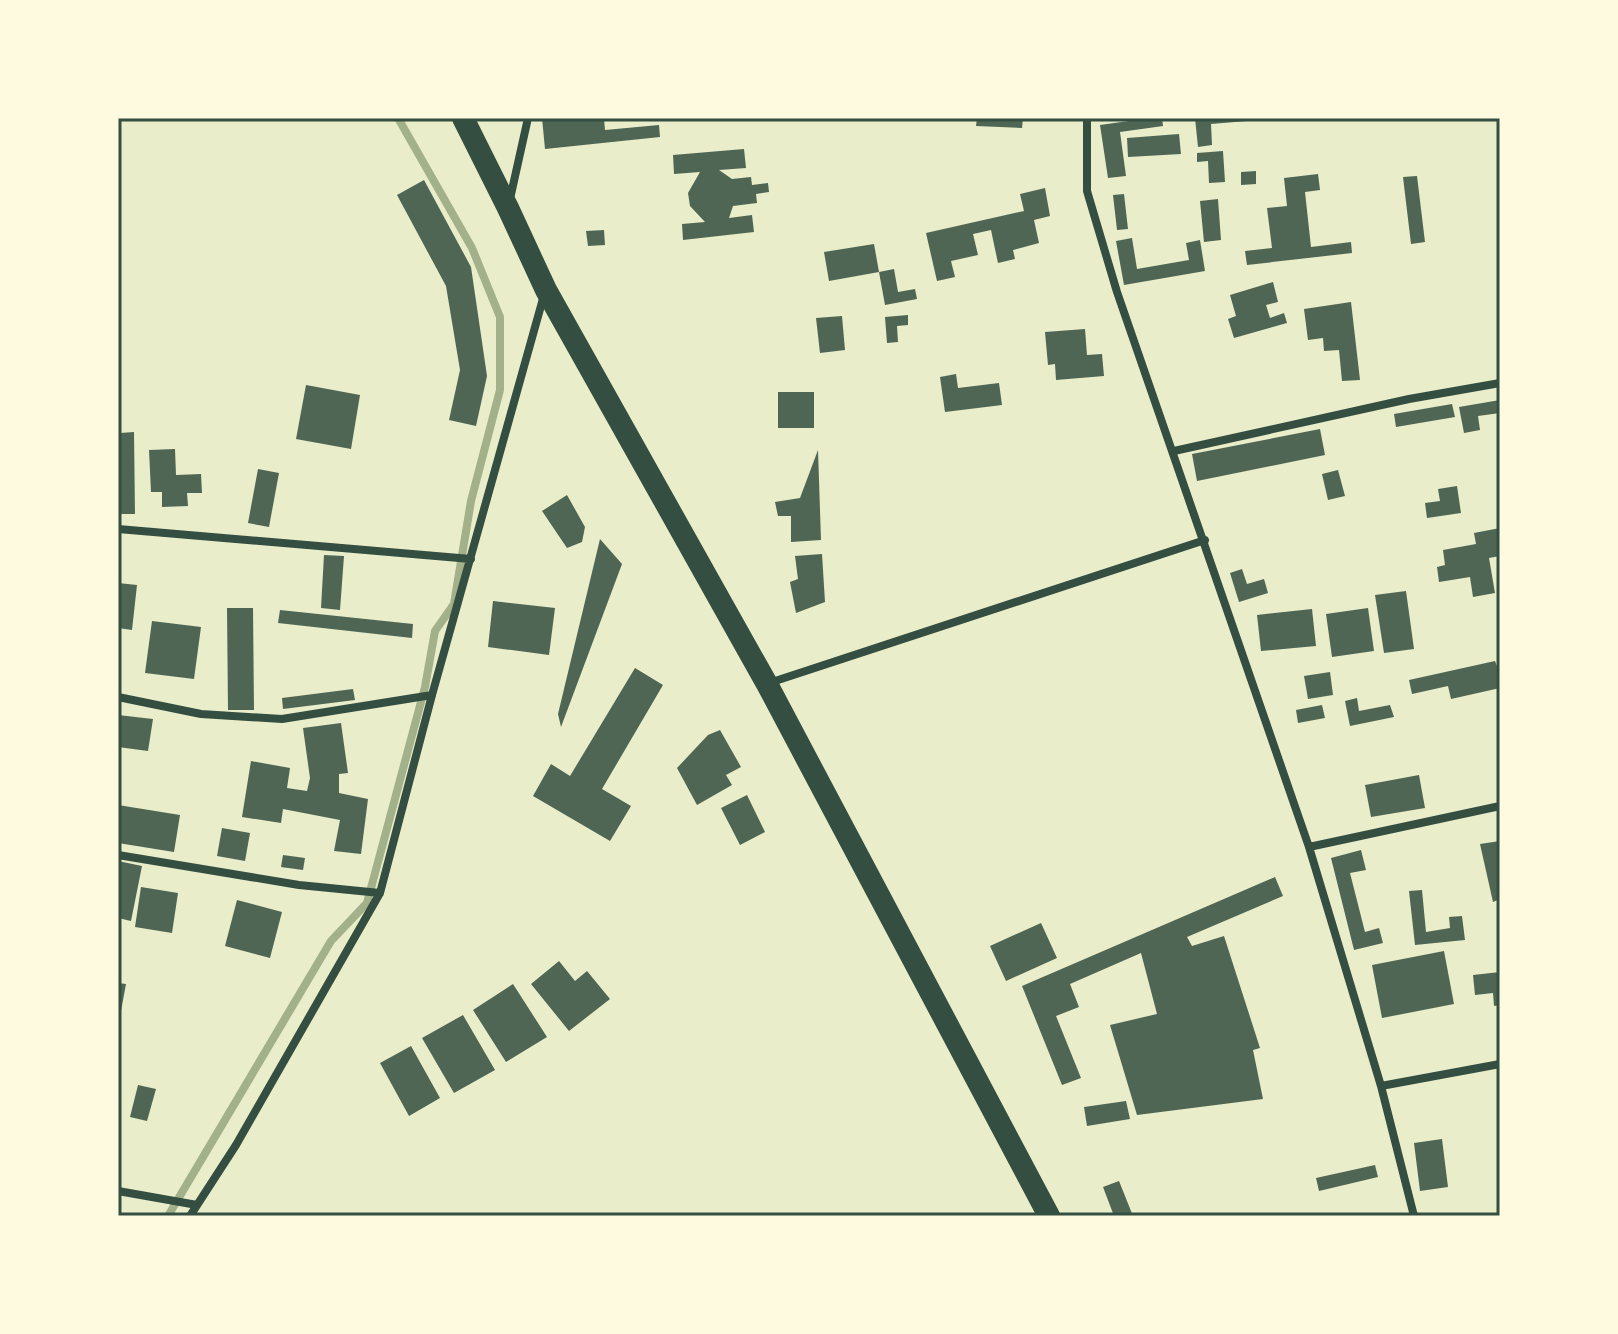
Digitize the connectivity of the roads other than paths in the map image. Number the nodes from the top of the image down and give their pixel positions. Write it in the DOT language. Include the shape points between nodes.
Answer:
graph roads {
  1 [pos="463,118"];
  2 [pos="528,118"];
  3 [pos="1087,118"];
  4 [pos="508,208"];
  5 [pos="546,290"];
  6 [pos="1500,383"];
  7 [pos="1174,451"];
  8 [pos="118,529"];
  9 [pos="1205,540"];
  10 [pos="471,559"];
  11 [pos="767,684"];
  12 [pos="432,695"];
  13 [pos="118,697"];
  14 [pos="1500,806"];
  15 [pos="1309,847"];
  16 [pos="118,855"];
  17 [pos="380,893"];
  18 [pos="1500,1064"];
  19 [pos="1381,1086"];
  20 [pos="118,1191"];
  21 [pos="197,1205"];
  22 [pos="190,1216"];
  23 [pos="1049,1216"];
  24 [pos="1414,1216"];
  1 -- 4 [label="highway"];
  2 -- 4 [label="street"];
  3 -- 7 [label="street" via="1087,191"];
  4 -- 5 [label="highway"];
  5 -- 10 [label="street"];
  5 -- 11 [label="highway"];
  6 -- 7 [label="street"];
  7 -- 9 [label="street"];
  8 -- 10 [label="street"];
  9 -- 11 [label="street"];
  9 -- 15 [label="street"];
  10 -- 12 [label="street"];
  11 -- 23 [label="highway"];
  12 -- 13 [label="street" via="282,719 201,714"];
  12 -- 17 [label="street"];
  14 -- 15 [label="street"];
  15 -- 19 [label="street"];
  16 -- 17 [label="street"];
  17 -- 21 [label="street"];
  18 -- 19 [label="street"];
  19 -- 24 [label="street"];
  20 -- 21 [label="street"];
  21 -- 22 [label="street"];
}
